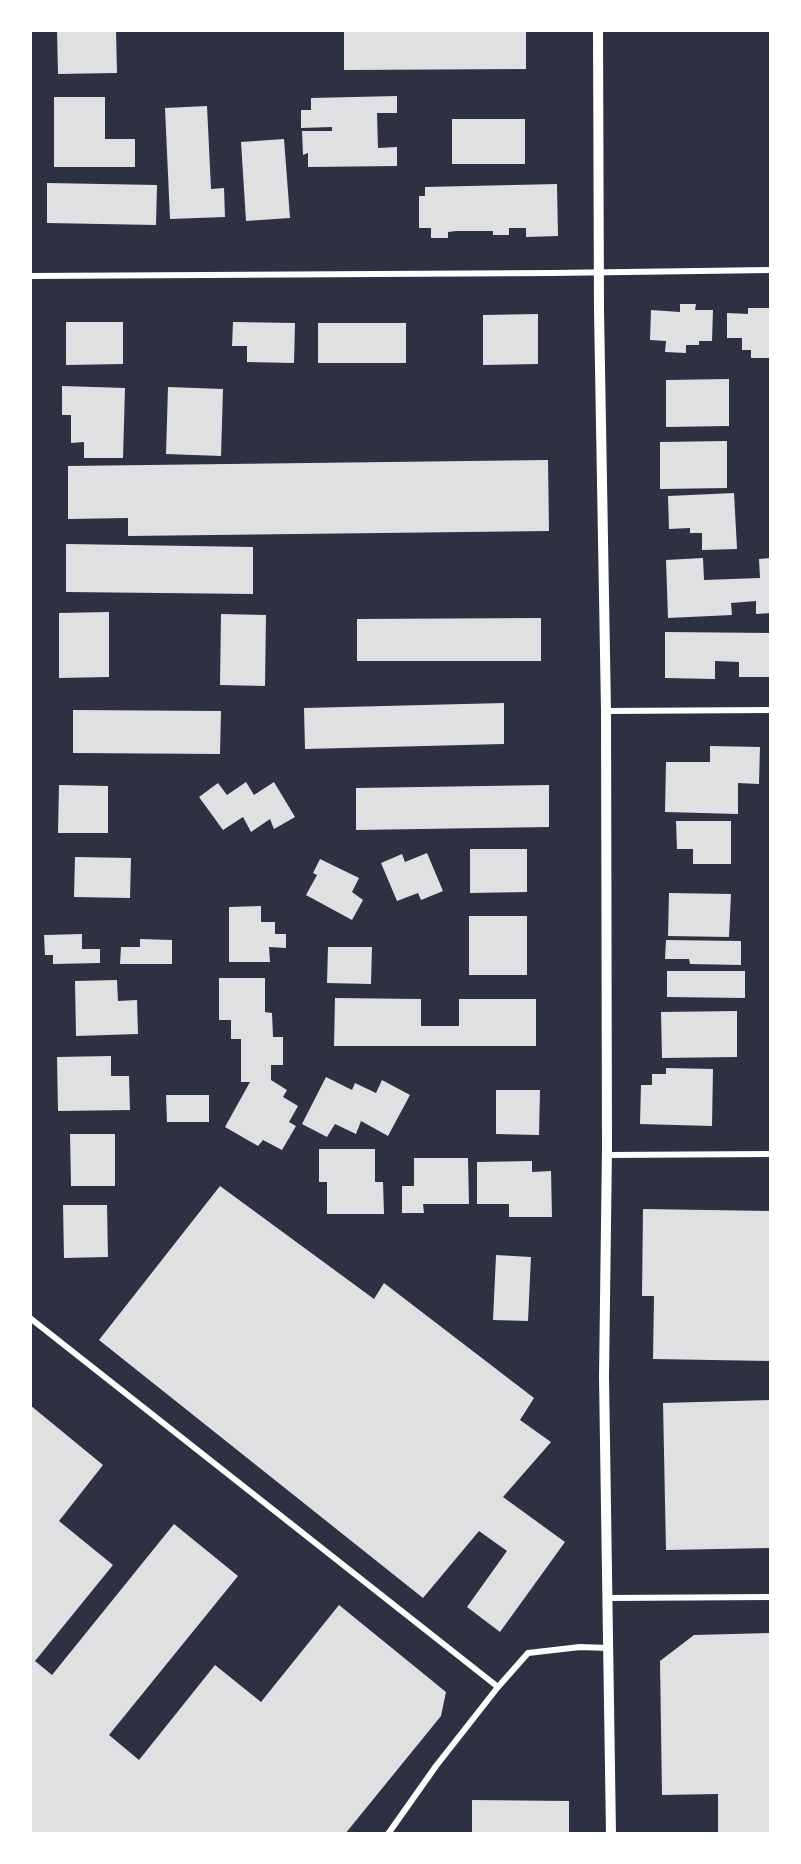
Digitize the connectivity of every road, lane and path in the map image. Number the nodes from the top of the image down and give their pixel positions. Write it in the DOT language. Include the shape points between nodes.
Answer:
graph roads {
  1 [pos="598,30"];
  2 [pos="771,270"];
  3 [pos="599,272"];
  4 [pos="30,276"];
  5 [pos="771,710"];
  6 [pos="606,711"];
  7 [pos="771,1154"];
  8 [pos="607,1155"];
  9 [pos="30,1318"];
  10 [pos="771,1597"];
  11 [pos="607,1598"];
  12 [pos="609,1648"];
  13 [pos="498,1687"];
  14 [pos="388,1834"];
  15 [pos="611,1834"];
  1 -- 3 [label="street"];
  2 -- 3 [label="street"];
  3 -- 4 [label="street"];
  3 -- 6 [label="street"];
  5 -- 6 [label="street"];
  6 -- 8 [label="street"];
  7 -- 8 [label="street"];
  8 -- 11 [label="street"];
  9 -- 13 [label="street"];
  10 -- 11 [label="street"];
  11 -- 12 [label="street"];
  12 -- 13 [label="street" via="528,1653"];
  12 -- 15 [label="street"];
  13 -- 14 [label="street"];
}
